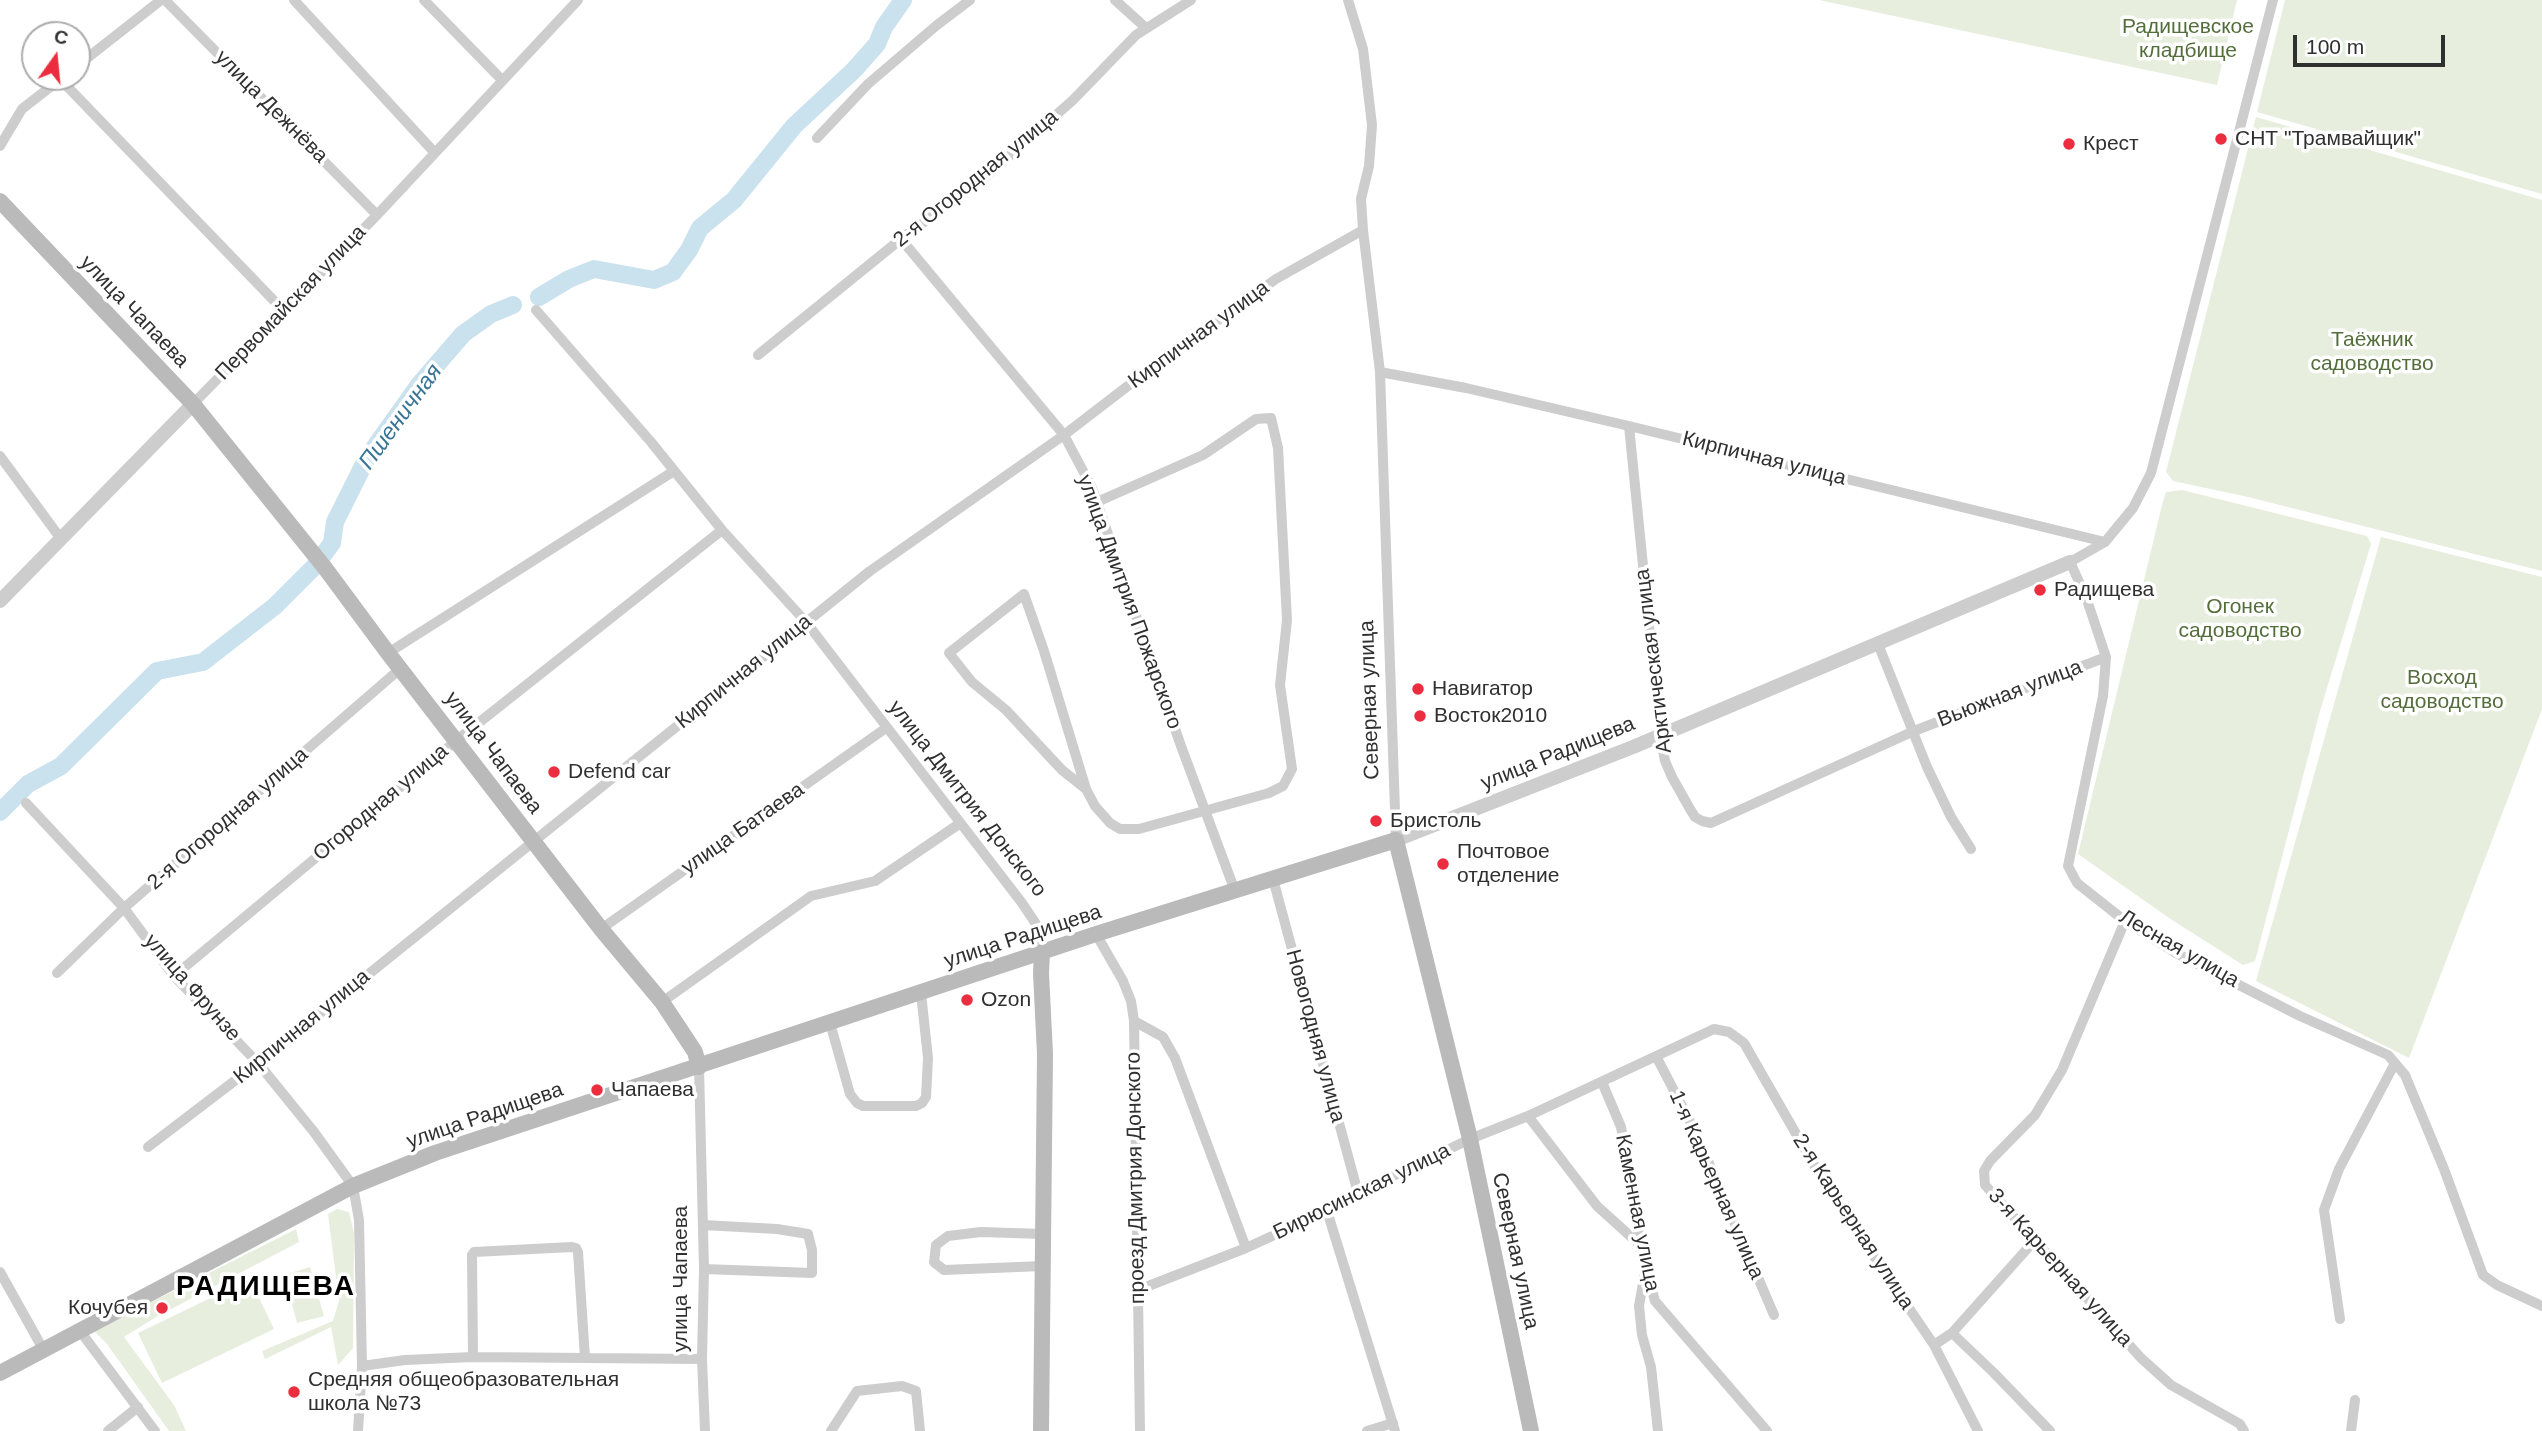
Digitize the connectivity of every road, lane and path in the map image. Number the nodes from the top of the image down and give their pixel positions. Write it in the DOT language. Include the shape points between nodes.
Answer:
graph roads {
  1 [pos="163,0"];
  2 [pos="294,0"];
  3 [pos="424,0"];
  4 [pos="970,0"];
  5 [pos="1115,0"];
  6 [pos="1191,0"];
  7 [pos="1348,0"];
  8 [pos="2273,0"];
  9 [pos="576,1"];
  10 [pos="1146,28"];
  11 [pos="91,55"];
  12 [pos="502,80"];
  13 [pos="45,91"];
  14 [pos="74,91"];
  15 [pos="817,138"];
  16 [pos="0,146"];
  17 [pos="435,153"];
  18 [pos="0,201"];
  19 [pos="377,215"];
  20 [pos="1363,230"];
  21 [pos="901,239"];
  22 [pos="283,310"];
  23 [pos="536,310"];
  24 [pos="758,355"];
  25 [pos="1380,372"];
  26 [pos="193,404"];
  27 [pos="1629,426"];
  28 [pos="1064,435"];
  29 [pos="0,456"];
  30 [pos="674,471"];
  31 [pos="1097,502"];
  32 [pos="722,530"];
  33 [pos="61,539"];
  34 [pos="2105,542"];
  35 [pos="2070,562"];
  36 [pos="0,601"];
  37 [pos="806,622"];
  38 [pos="1878,644"];
  39 [pos="388,653"];
  40 [pos="2106,657"];
  41 [pos="401,667"];
  42 [pos="886,728"];
  43 [pos="1914,731"];
  44 [pos="1660,735"];
  45 [pos="457,740"];
  46 [pos="1086,789"];
  47 [pos="26,803"];
  48 [pos="1205,810"];
  49 [pos="959,824"];
  50 [pos="1396,839"];
  51 [pos="534,841"];
  52 [pos="1971,849"];
  53 [pos="1273,879"];
  54 [pos="1235,891"];
  55 [pos="124,908"];
  56 [pos="2125,920"];
  57 [pos="601,929"];
  58 [pos="1096,934"];
  59 [pos="1042,952"];
  60 [pos="57,973"];
  61 [pos="174,976"];
  62 [pos="921,993"];
  63 [pos="662,1002"];
  64 [pos="1134,1021"];
  65 [pos="830,1023"];
  66 [pos="1714,1029"];
  67 [pos="1657,1056"];
  68 [pos="258,1063"];
  69 [pos="2395,1063"];
  70 [pos="699,1067"];
  71 [pos="1602,1082"];
  72 [pos="1528,1116"];
  73 [pos="1470,1139"];
  74 [pos="148,1147"];
  75 [pos="352,1186"];
  76 [pos="1358,1193"];
  77 [pos="1327,1211"];
  78 [pos="703,1224"];
  79 [pos="1043,1234"];
  80 [pos="2035,1240"];
  81 [pos="1639,1244"];
  82 [pos="1246,1248"];
  83 [pos="1043,1266"];
  84 [pos="1646,1268"];
  85 [pos="704,1269"];
  86 [pos="0,1272"];
  87 [pos="1138,1290"];
  88 [pos="2542,1306"];
  89 [pos="1774,1315"];
  90 [pos="2340,1319"];
  91 [pos="80,1331"];
  92 [pos="1952,1333"];
  93 [pos="1934,1345"];
  94 [pos="43,1349"];
  95 [pos="473,1357"];
  96 [pos="585,1358"];
  97 [pos="702,1359"];
  98 [pos="362,1366"];
  99 [pos="0,1373"];
  100 [pos="2355,1400"];
  101 [pos="138,1407"];
  102 [pos="1394,1427"];
  103 [pos="108,1431"];
  104 [pos="155,1431"];
  105 [pos="358,1431"];
  106 [pos="705,1431"];
  107 [pos="831,1431"];
  108 [pos="920,1431"];
  109 [pos="1041,1431"];
  110 [pos="1140,1431"];
  111 [pos="1367,1431"];
  112 [pos="1531,1431"];
  113 [pos="1658,1431"];
  114 [pos="1767,1431"];
  115 [pos="1978,1431"];
  116 [pos="2050,1431"];
  117 [pos="2244,1431"];
  118 [pos="2351,1431"];
  1 -- 11 [label="street"];
  1 -- 19 [label="street, улица Дежнёва"];
  2 -- 17 [label="street"];
  3 -- 12 [label="street"];
  4 -- 15 [label="street" via="867,84"];
  5 -- 10 [label="street"];
  6 -- 10 [label="street, 2-я Огородная улица"];
  7 -- 20 [label="street, Северная улица" via="1363,49 1372,125 1361,199"];
  8 -- 34 [label="street" via="2151,473 2133,508"];
  9 -- 12 [label="street, Первомайская улица"];
  10 -- 21 [label="street, 2-я Огородная улица" via="988,175"];
  12 -- 17 [label="street, Первомайская улица"];
  13 -- 16 [label="street" via="22,109"];
  14 -- 22 [label="street"];
  17 -- 19 [label="street, Первомайская улица"];
  18 -- 26 [label="main road, улица Чапаева"];
  19 -- 22 [label="street, Первомайская улица"];
  20 -- 25 [label="street, Северная улица"];
  20 -- 28 [label="street, Кирпичная улица" via="1276,279"];
  21 -- 24 [label="street, 2-я Огородная улица"];
  21 -- 28 [label="street, улица Дмитрия Пожарского"];
  22 -- 26 [label="street, Первомайская улица"];
  23 -- 30 [label="street, улица Дмитрия Донского"];
  25 -- 27 [label="street, Кирпичная улица"];
  25 -- 50 [label="street, Северная улица"];
  26 -- 33 [label="street, Первомайская улица"];
  26 -- 39 [label="main road, улица Чапаева" via="326,568"];
  27 -- 34 [label="street, Кирпичная улица"];
  27 -- 44 [label="street, Арктическая улица"];
  28 -- 31 [label="street, улица Дмитрия Пожарского"];
  28 -- 37 [label="street, Кирпичная улица" via="880,563"];
  29 -- 33 [label="street"];
  30 -- 32 [label="street, улица Дмитрия Донского"];
  30 -- 39 [label="street"];
  31 -- 48 [label="street, улица Дмитрия Пожарского"];
  31 -- 48 [label="street" via="1203,454 1256,419 1271,418 1278,448 1287,621 1280,685 1292,769 1283,786"];
  32 -- 37 [label="street, улица Дмитрия Донского"];
  32 -- 45 [label="street, Огородная улица"];
  33 -- 36 [label="street, Первомайская улица"];
  34 -- 35 [label="street"];
  35 -- 38 [label="street, улица Радищева"];
  35 -- 40 [label="street, Лесная улица"];
  37 -- 42 [label="street, улица Дмитрия Донского"];
  37 -- 51 [label="street, Кирпичная улица"];
  38 -- 43 [label="street"];
  38 -- 44 [label="street, улица Радищева"];
  39 -- 41 [label="main road, улица Чапаева"];
  40 -- 43 [label="street, Вьюжная улица"];
  40 -- 56 [label="street, Лесная улица" via="2103,696 2068,866 2077,883"];
  41 -- 45 [label="main road, улица Чапаева"];
  41 -- 55 [label="street, 2-я Огородная улица"];
  42 -- 49 [label="street, улица Дмитрия Донского"];
  42 -- 57 [label="street, улица Батаева"];
  43 -- 44 [label="street, Арктическая улица" via="1711,824 1695,817 1690,809 1665,761"];
  43 -- 52 [label="street" via="1945,805"];
  44 -- 50 [label="street, улица Радищева"];
  45 -- 51 [label="main road, улица Чапаева"];
  45 -- 61 [label="street, Огородная улица"];
  46 -- 46 [label="street" via="972,682 949,653 1024,594"];
  46 -- 48 [label="street" via="1095,806 1120,829 1139,829"];
  47 -- 55 [label="street, улица Фрунзе"];
  48 -- 54 [label="street, улица Дмитрия Пожарского"];
  49 -- 59 [label="street, улица Дмитрия Донского" via="1042,933"];
  49 -- 63 [label="street" via="875,881 811,896"];
  50 -- 53 [label="main road, улица Радищева"];
  50 -- 73 [label="main road, Северная улица"];
  51 -- 57 [label="main road, улица Чапаева"];
  51 -- 68 [label="street, Кирпичная улица"];
  53 -- 54 [label="main road, улица Радищева"];
  53 -- 76 [label="street, Новогодняя улица"];
  54 -- 58 [label="main road, улица Радищева"];
  55 -- 60 [label="street, 2-я Огородная улица"];
  55 -- 61 [label="street, улица Фрунзе"];
  56 -- 69 [label="street, Лесная улица" via="2176,953 2388,1055"];
  56 -- 80 [label="street, 3-я Карьерная улица" via="2062,1070 2035,1115 1984,1171 1985,1185"];
  57 -- 63 [label="main road, улица Чапаева"];
  58 -- 59 [label="main road, улица Радищева"];
  58 -- 64 [label="street, проезд Дмитрия Донского" via="1123,981"];
  59 -- 62 [label="main road, улица Радищева"];
  59 -- 79 [label="main road, улица Дмитрия Донского"];
  61 -- 68 [label="street, улица Фрунзе"];
  62 -- 65 [label="main road, улица Радищева"];
  62 -- 65 [label="street" via="928,1058 926,1097 916,1106 857,1103 850,1094"];
  63 -- 70 [label="main road, улица Чапаева" via="695,1052"];
  64 -- 82 [label="street, Бирюсинская улица" via="1163,1037 1175,1058"];
  64 -- 87 [label="street, проезд Дмитрия Донского"];
  65 -- 70 [label="main road, улица Радищева"];
  66 -- 67 [label="street, Бирюсинская улица"];
  66 -- 93 [label="street, 2-я Карьерная улица" via="1729,1032 1744,1043 1826,1186"];
  67 -- 71 [label="street, Бирюсинская улица"];
  67 -- 89 [label="street, 1-я Карьерная улица" via="1696,1133"];
  68 -- 74 [label="street, Кирпичная улица"];
  68 -- 75 [label="street, улица Фрунзе"];
  69 -- 88 [label="street, Лесная улица" via="2405,1075 2483,1275"];
  69 -- 90 [label="street" via="2339,1169 2324,1210"];
  70 -- 75 [label="main road, улица Радищева" via="435,1153"];
  70 -- 78 [label="street, улица Чапаева"];
  71 -- 72 [label="street, Бирюсинская улица"];
  71 -- 81 [label="street, Каменная улица" via="1624,1140"];
  72 -- 73 [label="street, Бирюсинская улица"];
  72 -- 81 [label="street" via="1597,1206"];
  73 -- 76 [label="street, Бирюсинская улица"];
  73 -- 112 [label="main road, Северная улица"];
  75 -- 91 [label="main road, улица Радищева"];
  75 -- 98 [label="street, улица Фрунзе" via="359,1220"];
  76 -- 77 [label="street, Бирюсинская улица"];
  77 -- 82 [label="street, Бирюсинская улица"];
  77 -- 102 [label="street"];
  78 -- 85 [label="street, улица Чапаева"];
  78 -- 85 [label="street" via="808,1234 812,1250 812,1273"];
  79 -- 83 [label="main road, улица Дмитрия Донского"];
  79 -- 83 [label="street" via="948,1236 936,1245 934,1262 944,1270"];
  80 -- 92 [label="street"];
  80 -- 117 [label="street, 3-я Карьерная улица" via="2141,1358 2171,1385"];
  81 -- 84 [label="street, Каменная улица"];
  82 -- 87 [label="street"];
  83 -- 109 [label="main road, улица Дмитрия Донского"];
  84 -- 113 [label="street" via="1639,1306"];
  84 -- 114 [label="street, Каменная улица" via="1655,1301"];
  85 -- 97 [label="street, улица Чапаева"];
  86 -- 94 [label="street"];
  87 -- 110 [label="street, проезд Дмитрия Донского"];
  91 -- 94 [label="main road, улица Радищева"];
  91 -- 101 [label="street"];
  92 -- 93 [label="street"];
  92 -- 116 [label="street"];
  93 -- 115 [label="street, 2-я Карьерная улица"];
  94 -- 99 [label="main road, улица Радищева"];
  95 -- 96 [label="street"];
  95 -- 96 [label="street" via="474,1252 572,1247 578,1252"];
  95 -- 98 [label="street"];
  96 -- 97 [label="street"];
  97 -- 106 [label="street, улица Чапаева"];
  98 -- 105 [label="street, улица Фрунзе"];
  100 -- 118 [label="street"];
  101 -- 103 [label="street"];
  101 -- 104 [label="street"];
  102 -- 111 [label="street"];
  107 -- 108 [label="street" via="857,1391 902,1386 916,1391"];
}
